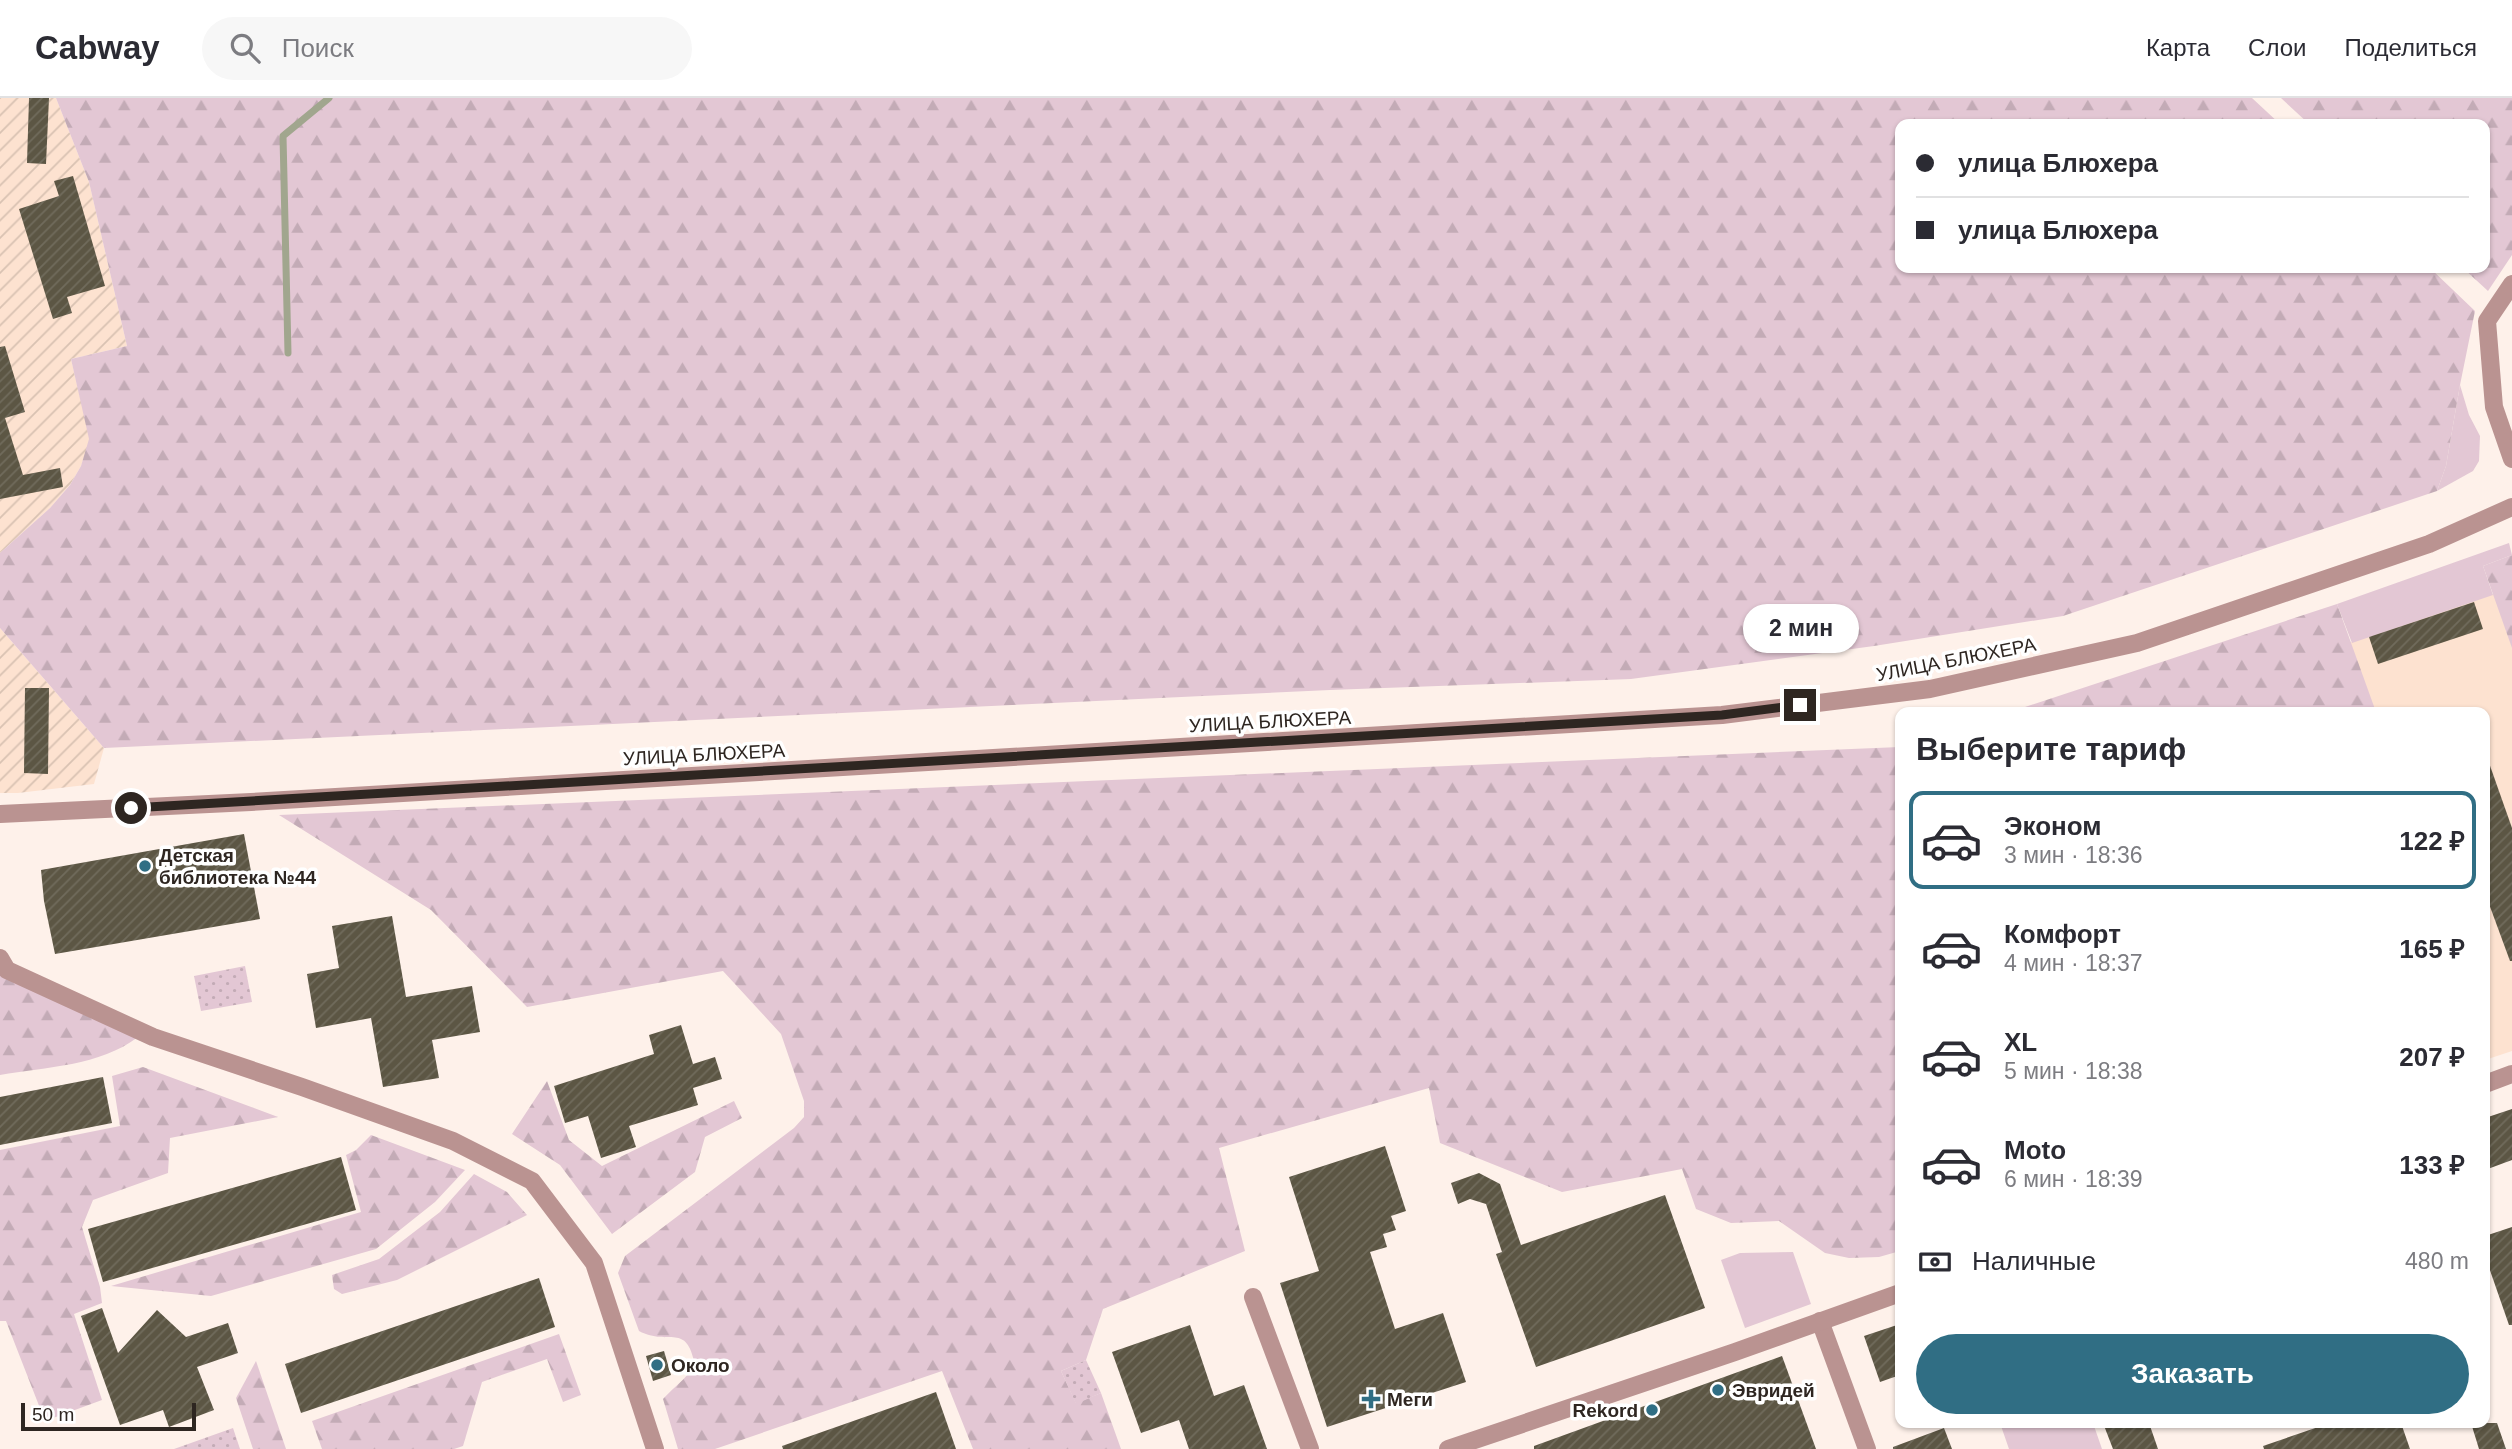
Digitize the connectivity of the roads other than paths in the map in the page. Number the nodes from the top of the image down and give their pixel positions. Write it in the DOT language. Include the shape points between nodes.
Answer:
graph roads {
  1 [pos="2512,284"];
  2 [pos="2512,459"];
  3 [pos="2512,507"];
  4 [pos="0,814"];
  5 [pos="0,958"];
  6 [pos="2512,1074"];
  7 [pos="2490,1082"];
  8 [pos="1895,1295"];
  9 [pos="1253,1297"];
  10 [pos="1820,1321"];
  11 [pos="655,1449"];
  12 [pos="1310,1449"];
  13 [pos="1448,1449"];
  14 [pos="1867,1449"];
  1 -- 2 [label="street" via="2487,321 2494,407"];
  3 -- 4 [label="street, УЛИЦА БЛЮХЕРА" via="2429,544 2137,643 1930,689 1722,715"];
  5 -- 11 [label="street" via="7,970 153,1037 453,1141 532,1181 594,1263"];
  6 -- 7 [label="street"];
  8 -- 10 [label="street"];
  9 -- 12 [label="street"];
  10 -- 13 [label="street"];
  10 -- 14 [label="street"];
}
